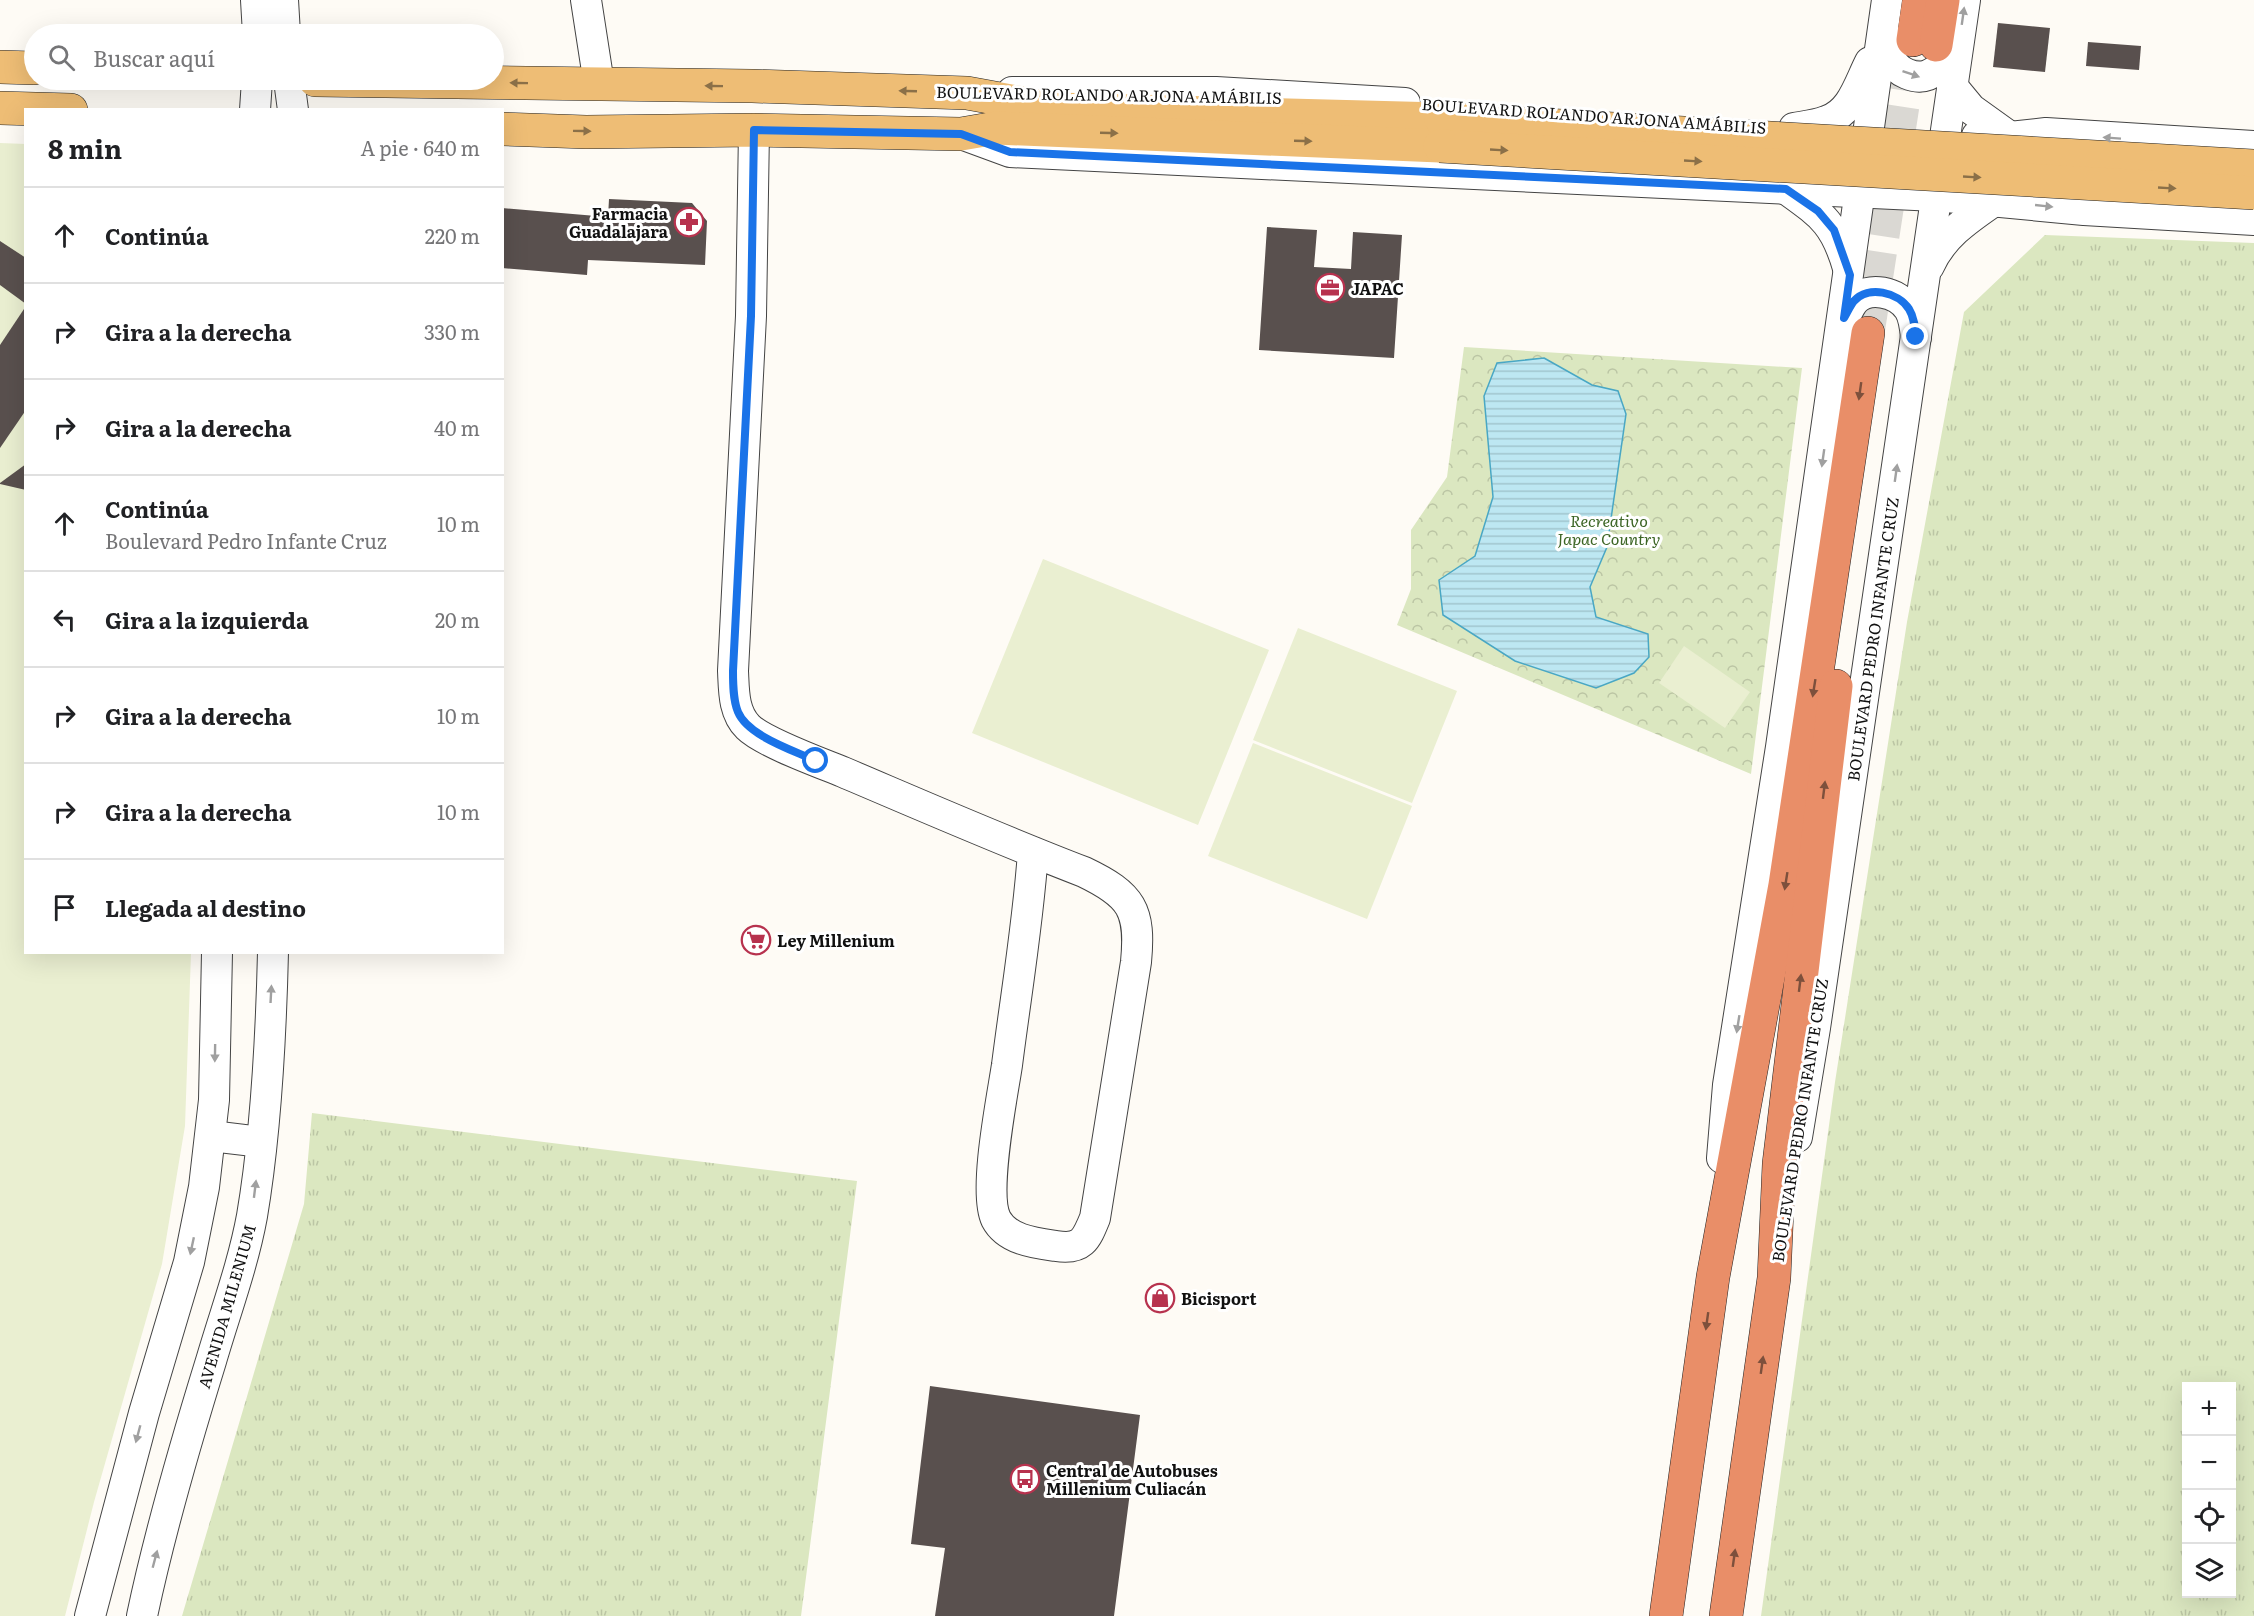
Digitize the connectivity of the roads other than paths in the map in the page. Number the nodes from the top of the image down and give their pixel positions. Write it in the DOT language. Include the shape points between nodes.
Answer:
graph roads {
  1 [pos="256,0"];
  2 [pos="283,0"];
  3 [pos="586,0"];
  4 [pos="1887,0"];
  5 [pos="1919,0"];
  6 [pos="1943,0"];
  7 [pos="1965,0"];
  8 [pos="257,24"];
  9 [pos="284,24"];
  10 [pos="1914,41"];
  11 [pos="0,67"];
  12 [pos="24,68"];
  13 [pos="504,83"];
  14 [pos="599,84"];
  15 [pos="1952,86"];
  16 [pos="256,90"];
  17 [pos="290,90"];
  18 [pos="967,93"];
  19 [pos="0,108"];
  20 [pos="24,108"];
  21 [pos="255,108"];
  22 [pos="293,108"];
  23 [pos="1053,120"];
  24 [pos="1794,128"];
  25 [pos="504,129"];
  26 [pos="754,130"];
  27 [pos="1869,132"];
  28 [pos="1441,133"];
  29 [pos="961,134"];
  30 [pos="1945,136"];
  31 [pos="2010,136"];
  32 [pos="2254,147"];
  33 [pos="2254,166"];
  34 [pos="1786,189"];
  35 [pos="1861,193"];
  36 [pos="2254,193"];
  37 [pos="1965,199"];
  38 [pos="2254,220"];
  39 [pos="1850,275"];
  40 [pos="1922,289"];
  41 [pos="1880,331"];
  42 [pos="1033,852"];
  43 [pos="217,954"];
  44 [pos="273,954"];
  45 [pos="211,1136"];
  46 [pos="261,1142"];
  47 [pos="90,1616"];
  48 [pos="142,1616"];
  49 [pos="1666,1616"];
  50 [pos="1726,1616"];
  1 -- 8 [label="street"];
  2 -- 9 [label="street"];
  3 -- 14 [label="street"];
  4 -- 10 [label="street, BOULEVARD PEDRO INFANTE CRUZ"];
  5 -- 10 [label="highway, BOULEVARD PEDRO INFANTE CRUZ"];
  6 -- 10 [label="highway, BOULEVARD PEDRO INFANTE CRUZ"];
  10 -- 7 [label="street, BOULEVARD PEDRO INFANTE CRUZ, one-way"];
  10 -- 15 [label="street, BOULEVARD PEDRO INFANTE CRUZ"];
  10 -- 24 [label="street" via="1841,112 1828,121"];
  10 -- 27 [label="street, BOULEVARD PEDRO INFANTE CRUZ, one-way"];
  11 -- 12 [label="main road"];
  14 -- 13 [label="main road, BOULEVARD ROLANDO ARJONA AMÁBILIS, one-way"];
  18 -- 14 [label="main road, BOULEVARD ROLANDO ARJONA AMÁBILIS, one-way"];
  15 -- 30 [label="street, BOULEVARD PEDRO INFANTE CRUZ"];
  15 -- 31 [label="street" via="1971,109"];
  16 -- 21 [label="street"];
  17 -- 22 [label="street"];
  18 -- 23 [label="main road"];
  18 -- 24 [label="street, BOULEVARD ROLANDO ARJONA AMÁBILIS" via="1216,92"];
  19 -- 20 [label="main road"];
  23 -- 28 [label="main road"];
  23 -- 29 [label="main road"];
  24 -- 27 [label="street, BOULEVARD ROLANDO ARJONA AMÁBILIS"];
  25 -- 26 [label="main road, one-way"];
  26 -- 29 [label="main road"];
  26 -- 42 [label="street" via="751,316 733,671 738,713 749,728 766,738"];
  27 -- 30 [label="street, BOULEVARD ROLANDO ARJONA AMÁBILIS"];
  27 -- 35 [label="street, BOULEVARD PEDRO INFANTE CRUZ"];
  28 -- 33 [label="main road, bridge"];
  28 -- 36 [label="main road, one-way, bridge"];
  29 -- 34 [label="street" via="1010,152"];
  30 -- 31 [label="street, BOULEVARD ROLANDO ARJONA AMÁBILIS"];
  30 -- 37 [label="street, BOULEVARD PEDRO INFANTE CRUZ"];
  32 -- 31 [label="street, BOULEVARD ROLANDO ARJONA AMÁBILIS, one-way" via="2046,134"];
  34 -- 35 [label="street"];
  34 -- 39 [label="street" via="1818,211 1834,230"];
  35 -- 37 [label="street"];
  35 -- 39 [label="street, BOULEVARD PEDRO INFANTE CRUZ"];
  37 -- 38 [label="street, one-way"];
  37 -- 40 [label="street, BOULEVARD PEDRO INFANTE CRUZ"];
  37 -- 40 [label="street" via="1966,220 1929,264"];
  39 -- 41 [label="street, BOULEVARD PEDRO INFANTE CRUZ"];
  40 -- 41 [label="street, BOULEVARD PEDRO INFANTE CRUZ"];
  41 -- 49 [label="highway, BOULEVARD PEDRO INFANTE CRUZ, one-way" via="1713,1276"];
  50 -- 41 [label="highway, BOULEVARD PEDRO INFANTE CRUZ, one-way" via="1774,1278 1779,1164"];
  42 -- 42 [label="street" via="991,1196 993,1210 1006,1232 1019,1239 1073,1246 1081,1244 1095,1218 1138,935 1135,916 1126,898 1104,882"];
  43 -- 45 [label="street, one-way"];
  46 -- 44 [label="street, AVENIDA MILENIUM, one-way"];
  45 -- 46 [label="street"];
  45 -- 47 [label="street, one-way" via="189,1262"];
  48 -- 46 [label="street, AVENIDA MILENIUM, one-way" via="187,1440 242,1259"];
}
